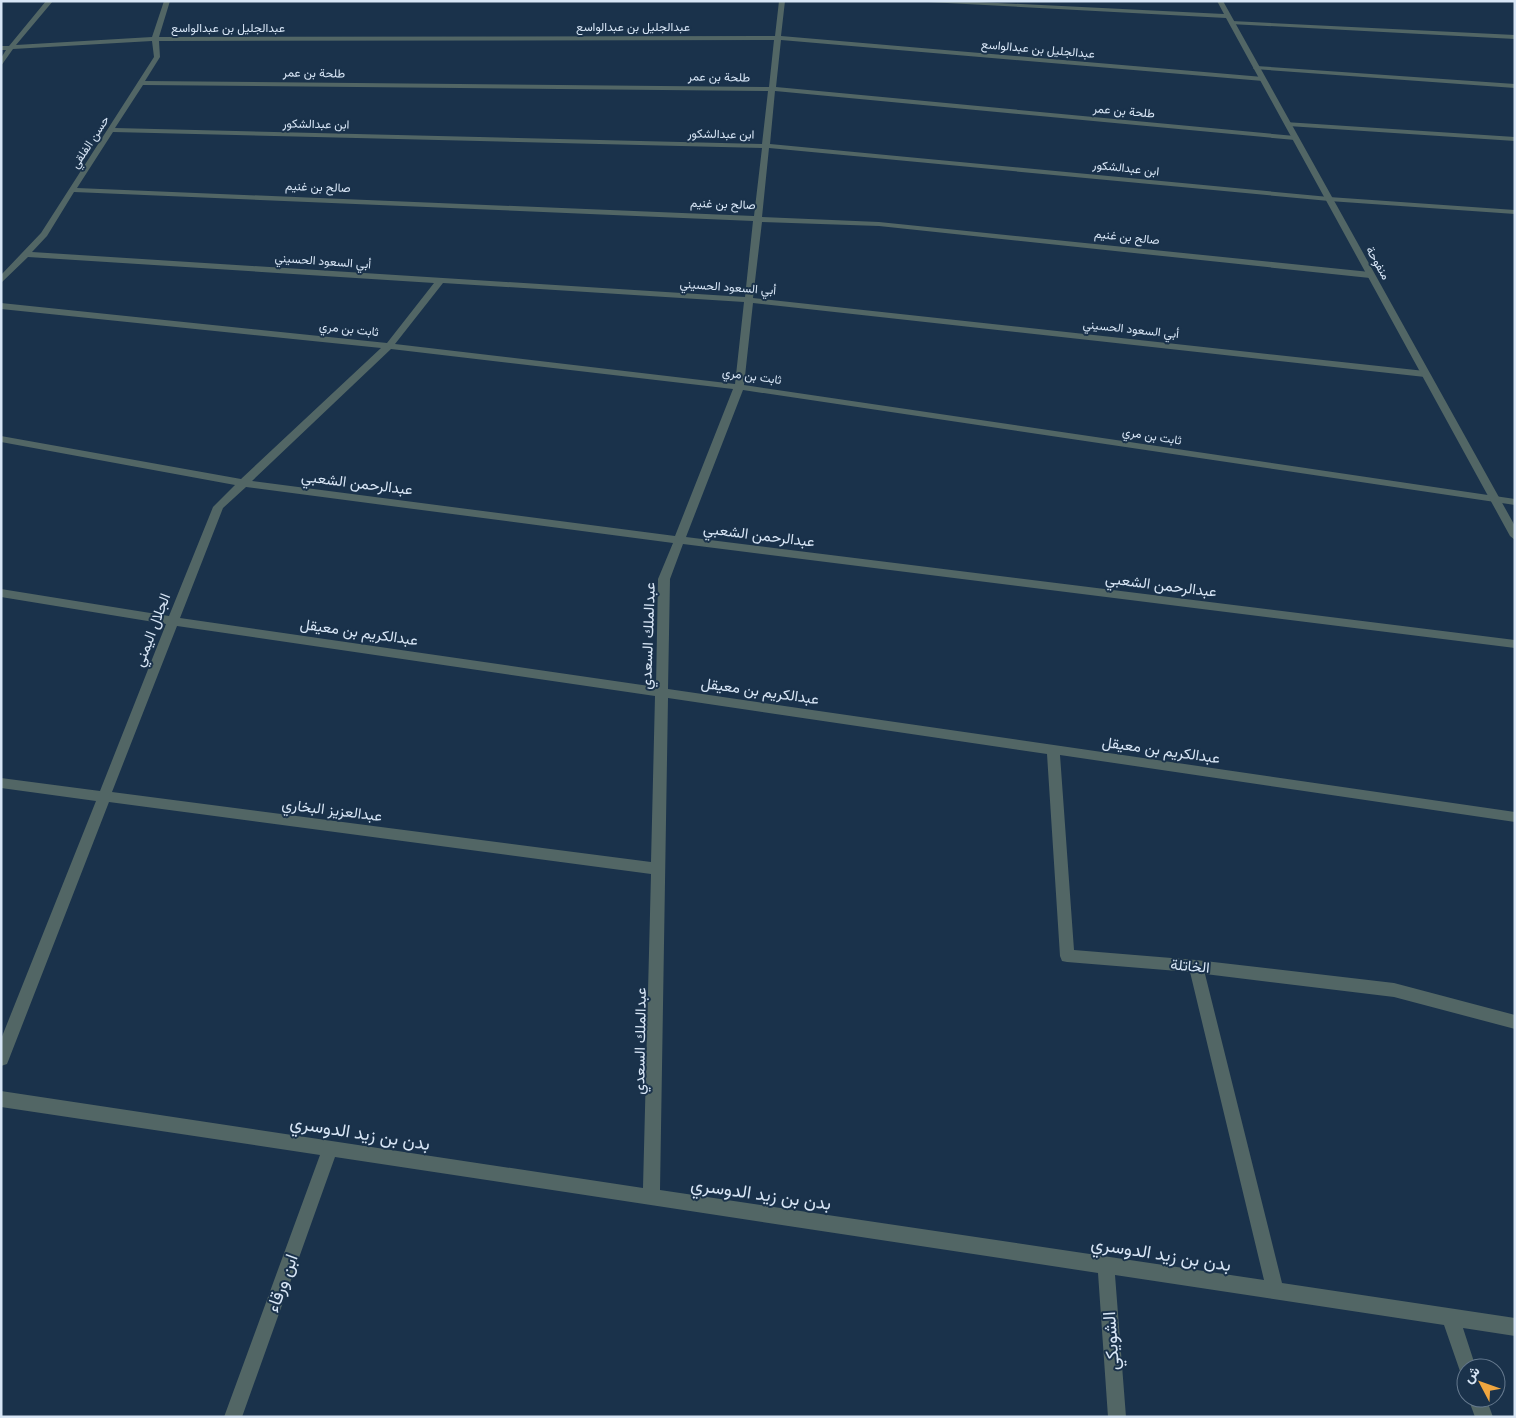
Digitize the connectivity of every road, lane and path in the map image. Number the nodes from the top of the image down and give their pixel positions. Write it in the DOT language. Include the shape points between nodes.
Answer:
graph roads {
  1 [pos="50,1"];
  2 [pos="167,1"];
  3 [pos="782,1"];
  4 [pos="912,1"];
  5 [pos="1220,1"];
  6 [pos="1230,19"];
  7 [pos="1515,37"];
  8 [pos="779,38"];
  9 [pos="155,39"];
  10 [pos="1,48"];
  11 [pos="10,48"];
  12 [pos="1,64"];
  13 [pos="1256,68"];
  14 [pos="1263,79"];
  15 [pos="141,83"];
  16 [pos="1515,86"];
  17 [pos="774,89"];
  18 [pos="1288,124"];
  19 [pos="111,130"];
  20 [pos="1295,138"];
  21 [pos="1515,139"];
  22 [pos="767,146"];
  23 [pos="72,190"];
  24 [pos="1329,198"];
  25 [pos="1515,212"];
  26 [pos="759,218"];
  27 [pos="26,254"];
  28 [pos="1370,274"];
  29 [pos="1,280"];
  30 [pos="439,282"];
  31 [pos="749,300"];
  32 [pos="1,306"];
  33 [pos="389,346"];
  34 [pos="1424,374"];
  35 [pos="739,387"];
  36 [pos="1,439"];
  37 [pos="243,483"];
  38 [pos="1495,500"];
  39 [pos="1515,502"];
  40 [pos="1515,536"];
  41 [pos="679,540"];
  42 [pos="1,593"];
  43 [pos="173,621"];
  44 [pos="1515,644"];
  45 [pos="662,693"];
  46 [pos="1053,750"];
  47 [pos="1,783"];
  48 [pos="104,796"];
  49 [pos="1515,818"];
  50 [pos="658,869"];
  51 [pos="1196,966"];
  52 [pos="1515,1022"];
  53 [pos="1,1059"];
  54 [pos="1,1099"];
  55 [pos="330,1149"];
  56 [pos="651,1198"];
  57 [pos="1106,1265"];
  58 [pos="1275,1291"];
  59 [pos="1450,1317"];
  60 [pos="1515,1327"];
  61 [pos="1464,1358"];
  62 [pos="233,1417"];
  63 [pos="1117,1417"];
  1 -- 11 [label="street"];
  2 -- 9 [label="street, حسن الفلقي"];
  3 -- 8 [label="street, عبدالملك السعدي"];
  4 -- 6 [label="street"];
  5 -- 6 [label="street, منفوحة"];
  6 -- 7 [label="street"];
  6 -- 13 [label="street, منفوحة"];
  8 -- 9 [label="street, عبدالجليل بن عبدالواسع"];
  8 -- 14 [label="street, عبدالجليل بن عبدالواسع"];
  8 -- 17 [label="street, عبدالملك السعدي"];
  9 -- 11 [label="street, عبدالجليل بن عبدالواسع"];
  9 -- 15 [label="street, حسن الفلقي" via="157,57"];
  10 -- 11 [label="street, عبدالجليل بن عبدالواسع"];
  11 -- 12 [label="street"];
  13 -- 14 [label="street, منفوحة"];
  13 -- 16 [label="street"];
  14 -- 18 [label="street, منفوحة"];
  15 -- 17 [label="street, طلحة بن عمر"];
  15 -- 19 [label="street, حسن الفلقي"];
  17 -- 20 [label="street, طلحة بن عمر"];
  17 -- 22 [label="street, عبدالملك السعدي"];
  18 -- 20 [label="street, منفوحة"];
  18 -- 21 [label="street"];
  19 -- 22 [label="street, ابن عبدالشكور"];
  19 -- 23 [label="street, حسن الفلقي"];
  20 -- 24 [label="street, منفوحة"];
  22 -- 24 [label="street, ابن عبدالشكور"];
  22 -- 26 [label="street, عبدالملك السعدي"];
  23 -- 26 [label="street, صالح بن غنيم"];
  23 -- 27 [label="street, حسن الفلقي" via="44,234"];
  24 -- 25 [label="street, ابن عبدالشكور"];
  24 -- 28 [label="street, منفوحة"];
  26 -- 28 [label="street, صالح بن غنيم" via="879,224"];
  26 -- 31 [label="street, عبدالملك السعدي"];
  27 -- 29 [label="street, حسن الفلقي"];
  27 -- 30 [label="street, أبي السعود الحسيني"];
  28 -- 34 [label="street, منفوحة"];
  30 -- 31 [label="street, أبي السعود الحسيني"];
  30 -- 33 [label="street, الجلال اليمني"];
  31 -- 34 [label="street, أبي السعود الحسيني"];
  31 -- 35 [label="street, عبدالملك السعدي"];
  32 -- 33 [label="street, ثابت بن مري"];
  33 -- 35 [label="street, ثابت بن مري"];
  33 -- 37 [label="street, الجلال اليمني"];
  34 -- 38 [label="street, منفوحة"];
  35 -- 38 [label="street, ثابت بن مري"];
  35 -- 41 [label="street, عبدالملك السعدي"];
  36 -- 37 [label="street, عبدالرحمن الشعبي"];
  37 -- 41 [label="street, عبدالرحمن الشعبي"];
  37 -- 43 [label="street, الجلال اليمني" via="218,507"];
  38 -- 39 [label="street, ثابت بن مري"];
  38 -- 40 [label="street, منفوحة"];
  41 -- 44 [label="street, عبدالرحمن الشعبي"];
  41 -- 45 [label="street, عبدالملك السعدي" via="664,579"];
  42 -- 43 [label="street, عبدالكريم بن معيقل"];
  43 -- 45 [label="street, عبدالكريم بن معيقل"];
  43 -- 48 [label="street, الجلال اليمني"];
  45 -- 46 [label="street, عبدالكريم بن معيقل"];
  45 -- 50 [label="street, عبدالملك السعدي"];
  46 -- 49 [label="street, عبدالكريم بن معيقل"];
  46 -- 51 [label="street, الخاتلة" via="1066,956"];
  47 -- 48 [label="street, عبدالعزيز البخاري"];
  48 -- 50 [label="street, عبدالعزيز البخاري"];
  48 -- 53 [label="street, الجلال اليمني"];
  50 -- 56 [label="street, عبدالملك السعدي"];
  51 -- 52 [label="street, الخاتلة" via="1394,990"];
  51 -- 58 [label="street"];
  54 -- 55 [label="street, بدن بن زيد الدوسري"];
  55 -- 56 [label="street, بدن بن زيد الدوسري"];
  55 -- 62 [label="street, ابن ورقاء"];
  56 -- 57 [label="street, بدن بن زيد الدوسري"];
  57 -- 58 [label="street, بدن بن زيد الدوسري"];
  57 -- 63 [label="street, الشويكي"];
  58 -- 59 [label="street, بدن بن زيد الدوسري"];
  59 -- 60 [label="street, بدن بن زيد الدوسري"];
  59 -- 61 [label="street"];
}
